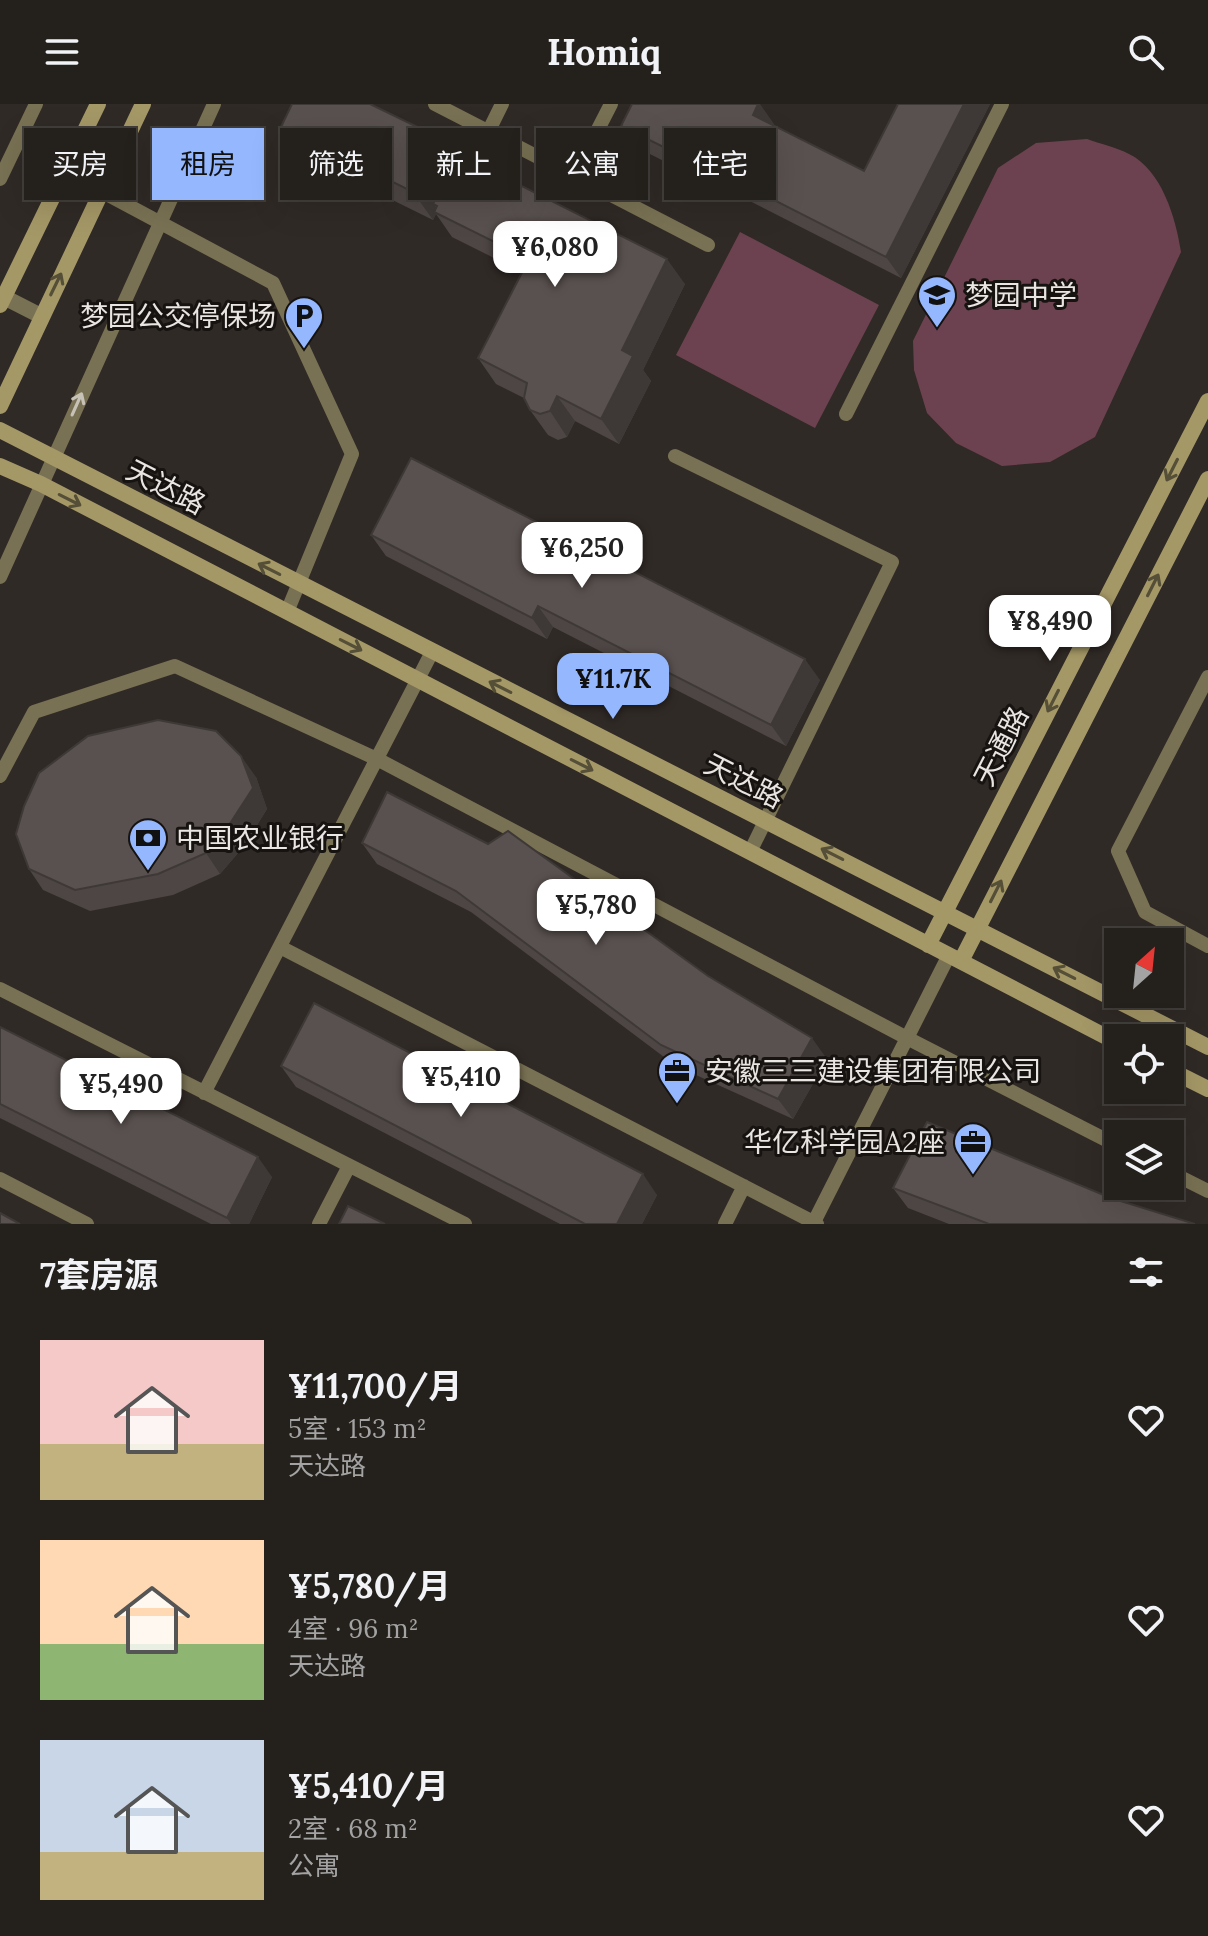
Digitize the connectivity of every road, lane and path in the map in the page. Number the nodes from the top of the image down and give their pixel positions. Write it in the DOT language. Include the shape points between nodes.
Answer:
graph roads {
  1 [pos="36,104"];
  2 [pos="98,104"];
  3 [pos="143,104"];
  4 [pos="214,104"];
  5 [pos="435,104"];
  6 [pos="502,104"];
  7 [pos="611,104"];
  8 [pos="1002,104"];
  9 [pos="131,128"];
  10 [pos="480,128"];
  11 [pos="490,128"];
  12 [pos="599,128"];
  13 [pos="0,179"];
  14 [pos="97,200"];
  15 [pos="118,200"];
  16 [pos="621,200"];
  17 [pos="160,223"];
  18 [pos="708,245"];
  19 [pos="1,299"];
  20 [pos="41,316"];
  21 [pos="1208,401"];
  22 [pos="0,406"];
  23 [pos="846,414"];
  24 [pos="0,430"];
  25 [pos="675,456"];
  26 [pos="52,458"];
  27 [pos="0,466"];
  28 [pos="1208,479"];
  29 [pos="41,484"];
  30 [pos="0,577"];
  31 [pos="300,585"];
  32 [pos="287,612"];
  33 [pos="432,652"];
  34 [pos="1208,677"];
  35 [pos="418,680"];
  36 [pos="377,759"];
  37 [pos="0,776"];
  38 [pos="766,821"];
  39 [pos="750,852"];
  40 [pos="945,911"];
  41 [pos="977,928"];
  42 [pos="928,945"];
  43 [pos="1208,946"];
  44 [pos="280,947"];
  45 [pos="955,958"];
  46 [pos="0,989"];
  47 [pos="1104,1036"];
  48 [pos="907,1038"];
  49 [pos="1208,1047"];
  50 [pos="1184,1077"];
  51 [pos="1208,1089"];
  52 [pos="204,1093"];
  53 [pos="1104,1139"];
  54 [pos="349,1166"];
  55 [pos="0,1179"];
  56 [pos="1184,1179"];
  57 [pos="744,1186"];
  58 [pos="1208,1191"];
  59 [pos="816,1223"];
  60 [pos="87,1224"];
  61 [pos="319,1224"];
  62 [pos="465,1224"];
  63 [pos="725,1224"];
  1 -- 13 [label="lane"];
  2 -- 19 [label="street"];
  3 -- 9 [label="street"];
  4 -- 17 [label="lane"];
  5 -- 10 [label="lane"];
  6 -- 11 [label="lane"];
  7 -- 12 [label="lane"];
  8 -- 23 [label="lane"];
  20 -- 14 [label="street, one-way"];
  15 -- 17 [label="lane"];
  16 -- 18 [label="lane"];
  26 -- 17 [label="lane, one-way"];
  17 -- 31 [label="lane" via="273,283 352,454"];
  19 -- 20 [label="street"];
  20 -- 22 [label="street"];
  21 -- 40 [label="street, 天通路, one-way"];
  24 -- 26 [label="street, 天达路"];
  25 -- 38 [label="lane" via="892,562"];
  26 -- 29 [label="lane"];
  31 -- 26 [label="street, 天达路, one-way"];
  27 -- 29 [label="street, 天达路"];
  41 -- 28 [label="street, one-way"];
  29 -- 30 [label="lane"];
  29 -- 32 [label="street, 天达路, one-way"];
  31 -- 32 [label="lane"];
  31 -- 33 [label="street, 天达路"];
  32 -- 35 [label="street, 天达路, one-way"];
  33 -- 35 [label="lane"];
  38 -- 33 [label="street, 天达路, one-way"];
  34 -- 43 [label="lane" via="1118,851 1145,912"];
  35 -- 36 [label="lane"];
  35 -- 39 [label="street, 天达路, one-way"];
  36 -- 37 [label="lane" via="175,666 34,712"];
  36 -- 44 [label="lane"];
  36 -- 48 [label="lane"];
  38 -- 39 [label="lane"];
  40 -- 38 [label="street, 天达路, one-way"];
  39 -- 42 [label="street, 天达路"];
  40 -- 41 [label="street, 天达路"];
  40 -- 42 [label="street, 天通路"];
  41 -- 45 [label="street"];
  49 -- 41 [label="street, 天达路, one-way"];
  42 -- 45 [label="street, 天达路"];
  44 -- 52 [label="lane"];
  44 -- 57 [label="lane"];
  45 -- 47 [label="street, 天达路"];
  45 -- 48 [label="lane"];
  46 -- 52 [label="lane"];
  48 -- 53 [label="lane"];
  48 -- 59 [label="lane"];
  50 -- 51 [label="street"];
  52 -- 54 [label="lane"];
  54 -- 61 [label="lane"];
  54 -- 62 [label="lane"];
  55 -- 60 [label="lane"];
  56 -- 58 [label="lane"];
  57 -- 59 [label="lane"];
  57 -- 63 [label="lane"];
}
